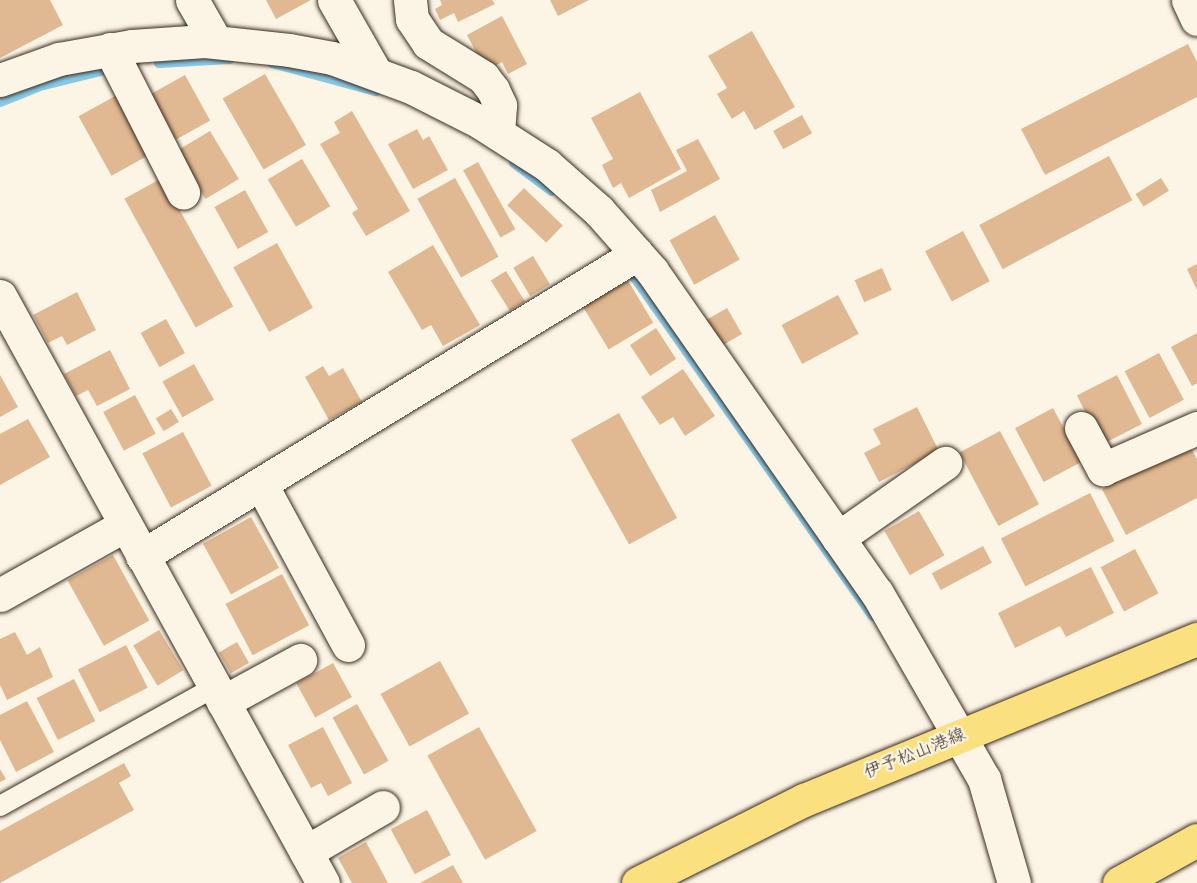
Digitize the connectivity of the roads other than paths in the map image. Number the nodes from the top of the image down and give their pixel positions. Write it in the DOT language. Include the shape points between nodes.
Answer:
graph roads {
  1 [pos="192,0"];
  2 [pos="334,0"];
  3 [pos="410,0"];
  4 [pos="1188,0"];
  5 [pos="1197,19"];
  6 [pos="216,42"];
  7 [pos="110,49"];
  8 [pos="375,72"];
  9 [pos="0,80"];
  10 [pos="498,134"];
  11 [pos="183,192"];
  12 [pos="626,261"];
  13 [pos="0,296"];
  14 [pos="1081,428"];
  15 [pos="1197,428"];
  16 [pos="945,463"];
  17 [pos="261,484"];
  18 [pos="125,525"];
  19 [pos="838,538"];
  20 [pos="142,556"];
  21 [pos="0,595"];
  22 [pos="1197,639"];
  23 [pos="348,645"];
  24 [pos="300,660"];
  25 [pos="219,695"];
  26 [pos="960,736"];
  27 [pos="0,806"];
  28 [pos="383,807"];
  29 [pos="1197,840"];
  30 [pos="306,852"];
  31 [pos="323,883"];
  32 [pos="638,883"];
  33 [pos="1014,883"];
  34 [pos="1119,883"];
  1 -- 6 [label="street"];
  2 -- 8 [label="street"];
  3 -- 10 [label="street" via="412,19 428,43 483,77 493,90 500,105"];
  4 -- 5 [label="street"];
  6 -- 7 [label="street"];
  6 -- 8 [label="street" via="332,58"];
  7 -- 9 [label="street" via="59,59"];
  7 -- 11 [label="street"];
  8 -- 10 [label="street"];
  10 -- 12 [label="street" via="547,165 599,211"];
  12 -- 17 [label="street"];
  12 -- 19 [label="street" via="686,318"];
  13 -- 18 [label="street"];
  14 -- 15 [label="street" via="1102,469"];
  16 -- 19 [label="street"];
  17 -- 20 [label="street"];
  17 -- 23 [label="street"];
  18 -- 20 [label="street"];
  18 -- 21 [label="street"];
  19 -- 26 [label="street" via="877,593"];
  20 -- 25 [label="street"];
  22 -- 26 [label="main road, 伊予松山港線"];
  24 -- 25 [label="street"];
  25 -- 27 [label="lane"];
  25 -- 30 [label="street"];
  26 -- 32 [label="main road, 伊予松山港線" via="804,800"];
  26 -- 33 [label="street" via="984,779"];
  28 -- 30 [label="street"];
  29 -- 34 [label="main road"];
  30 -- 31 [label="street"];
}
